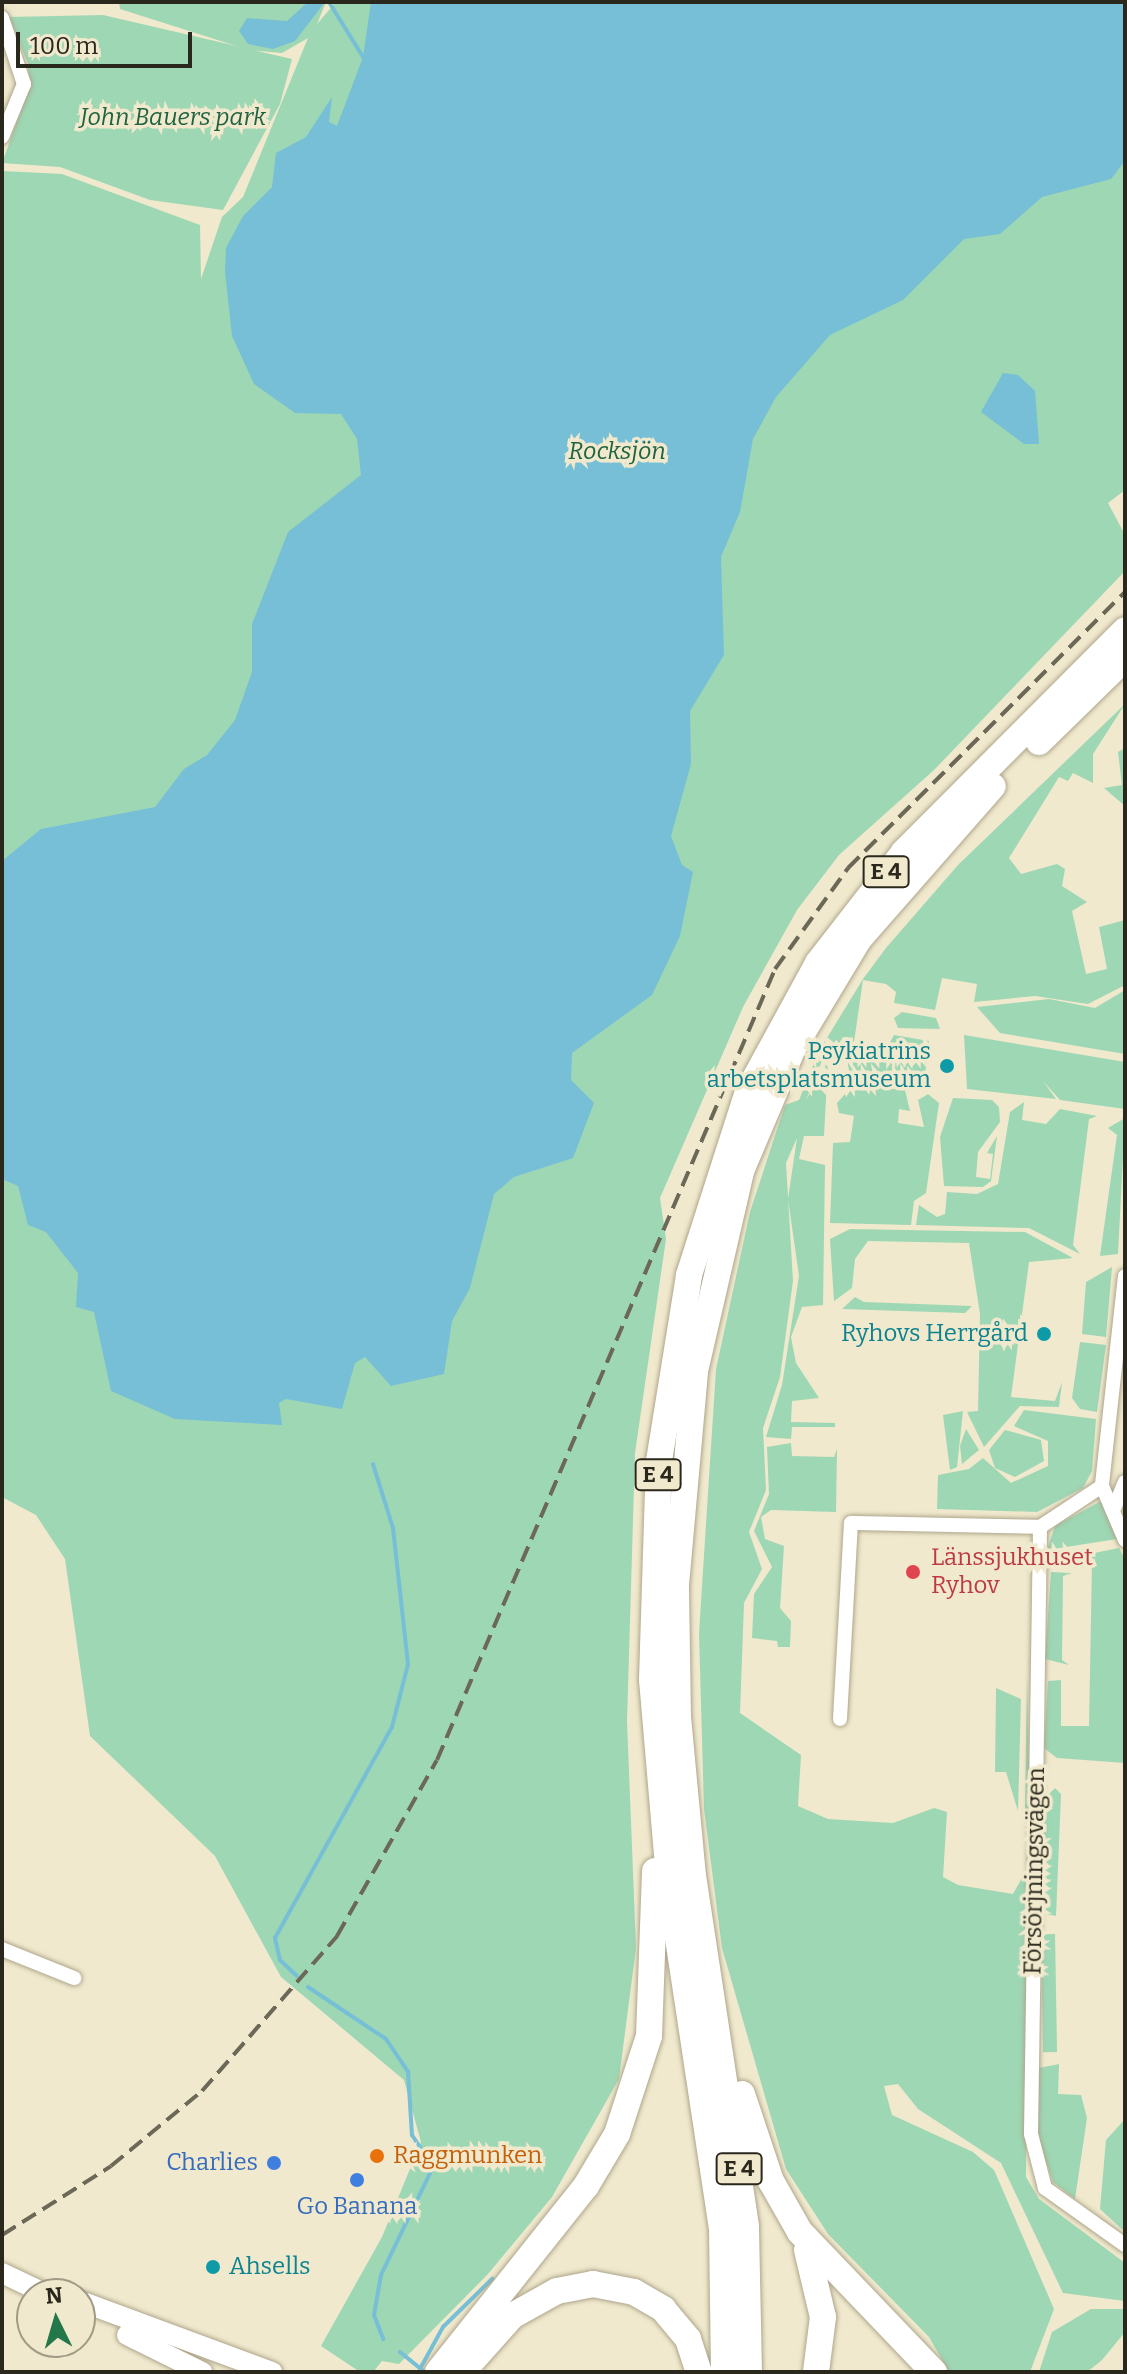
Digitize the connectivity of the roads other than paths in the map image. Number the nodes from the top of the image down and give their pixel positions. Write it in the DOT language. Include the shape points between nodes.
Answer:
graph roads {
  1 [pos="2,18"];
  2 [pos="2,137"];
  3 [pos="1125,630"];
  4 [pos="1121,662"];
  5 [pos="1125,1276"];
  6 [pos="1125,1482"];
  7 [pos="1102,1486"];
  8 [pos="1113,1511"];
  9 [pos="1040,1527"];
  10 [pos="1125,1540"];
  11 [pos="840,1719"];
  12 [pos="658,1791"];
  13 [pos="2,1949"];
  14 [pos="707,1967"];
  15 [pos="74,1978"];
  16 [pos="800,2232"];
  17 [pos="1125,2245"];
  18 [pos="96,2308"];
  19 [pos="96,2321"];
  20 [pos="202,2372"];
  21 [pos="272,2372"];
  22 [pos="438,2372"];
  23 [pos="462,2372"];
  24 [pos="699,2372"];
  25 [pos="724,2372"];
  26 [pos="749,2372"];
  27 [pos="816,2372"];
  28 [pos="934,2372"];
  1 -- 2 [label="street" via="24,84"];
  3 -- 12 [label="highway, E 4" via="863,899 794,1001 731,1133 689,1275 661,1447 651,1634"];
  4 -- 14 [label="highway, E 4" via="951,829 859,939 792,1050 741,1171 695,1371 676,1585 683,1789"];
  5 -- 7 [label="street"];
  6 -- 8 [label="street"];
  7 -- 8 [label="street"];
  7 -- 9 [label="street"];
  8 -- 10 [label="street"];
  9 -- 11 [label="street" via="989,1520 851,1523"];
  9 -- 17 [label="street, Försörjningsvägen" via="1032,2151 1038,2178 1055,2200"];
  12 -- 22 [label="highway" via="652,2012 627,2111 586,2186"];
  12 -- 25 [label="highway, E 4" via="722,2229"];
  13 -- 15 [label="street"];
  14 -- 16 [label="highway" via="757,2143"];
  14 -- 26 [label="highway, E 4" via="746,2226"];
  16 -- 27 [label="highway" via="821,2296"];
  16 -- 28 [label="highway"];
  18 -- 21 [label="main road" via="152,2332 207,2342"];
  19 -- 20 [label="main road"];
  23 -- 24 [label="highway" via="512,2316 557,2291 593,2284 634,2292 663,2309 688,2339"];
}
